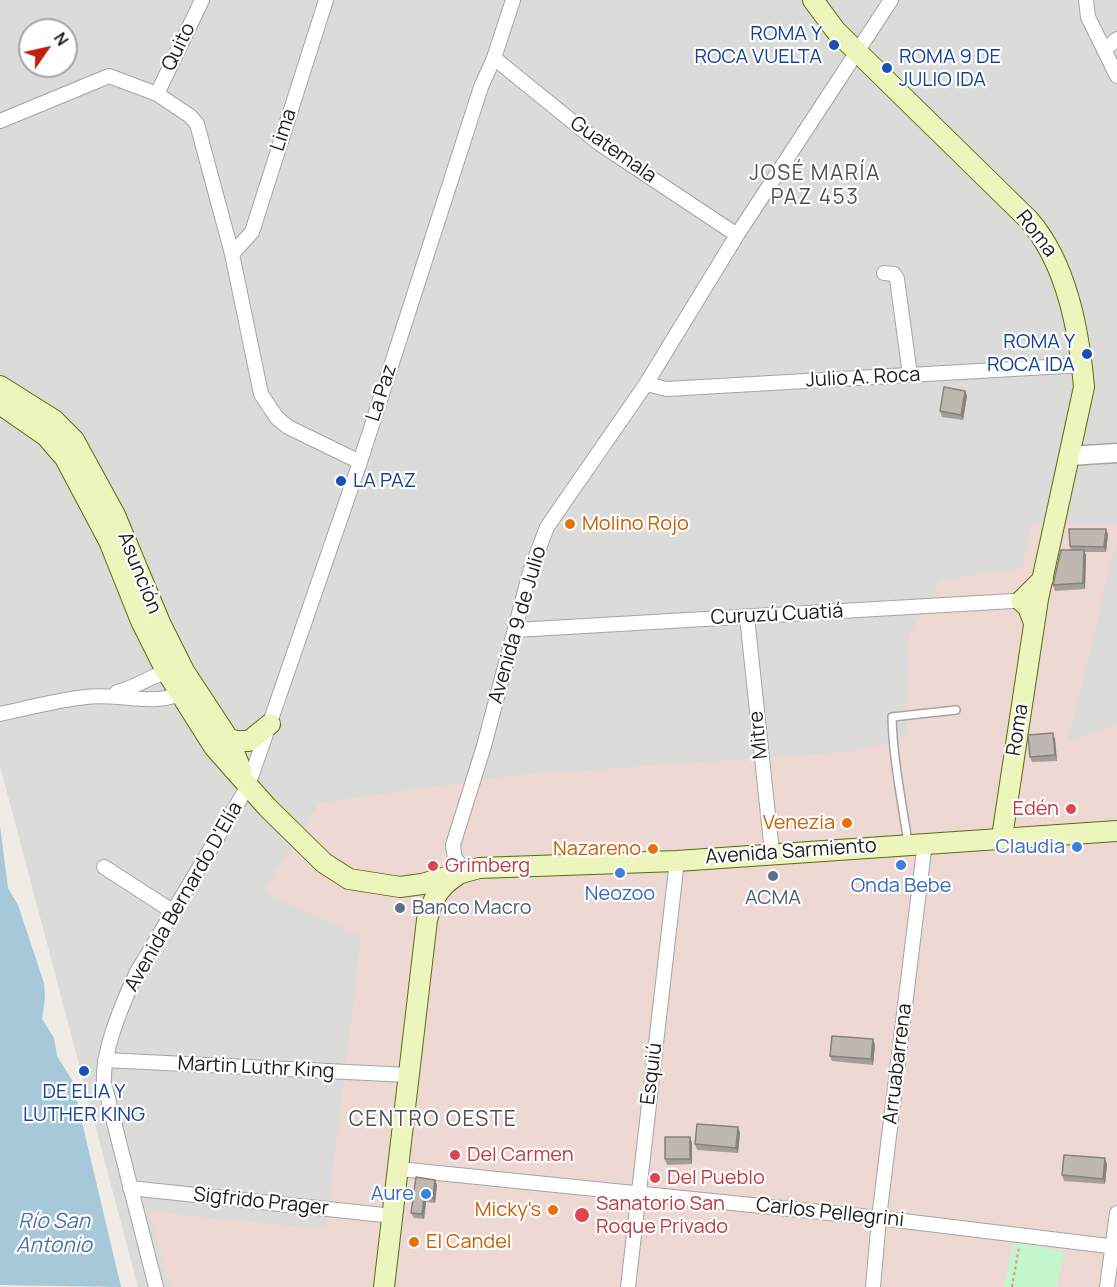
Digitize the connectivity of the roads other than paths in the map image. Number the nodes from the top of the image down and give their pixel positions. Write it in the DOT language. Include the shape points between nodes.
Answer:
graph roads {
  1 [pos="202,0"];
  2 [pos="326,0"];
  3 [pos="513,0"];
  4 [pos="813,0"];
  5 [pos="891,0"];
  6 [pos="1086,0"];
  7 [pos="1117,39"];
  8 [pos="1104,50"];
  9 [pos="857,52"];
  10 [pos="494,58"];
  11 [pos="1117,76"];
  12 [pos="157,94"];
  13 [pos="0,121"];
  14 [pos="737,235"];
  15 [pos="232,254"];
  16 [pos="884,273"];
  17 [pos="1082,365"];
  18 [pos="910,375"];
  19 [pos="646,384"];
  20 [pos="0,386"];
  21 [pos="0,404"];
  22 [pos="1117,453"];
  23 [pos="1069,456"];
  24 [pos="360,462"];
  25 [pos="1030,600"];
  26 [pos="747,617"];
  27 [pos="516,630"];
  28 [pos="180,680"];
  29 [pos="104,696"];
  30 [pos="956,710"];
  31 [pos="0,714"];
  32 [pos="270,724"];
  33 [pos="228,738"];
  34 [pos="249,786"];
  35 [pos="1117,831"];
  36 [pos="1002,837"];
  37 [pos="917,843"];
  38 [pos="772,852"];
  39 [pos="677,861"];
  40 [pos="104,867"];
  41 [pos="466,870"];
  42 [pos="400,887"];
  43 [pos="172,911"];
  44 [pos="427,920"];
  45 [pos="105,1060"];
  46 [pos="408,1075"];
  47 [pos="399,1169"];
  48 [pos="130,1188"];
  49 [pos="637,1192"];
  50 [pos="1117,1213"];
  51 [pos="393,1216"];
  52 [pos="879,1218"];
  53 [pos="1115,1247"];
  54 [pos="156,1287"];
  55 [pos="384,1287"];
  56 [pos="628,1287"];
  57 [pos="873,1287"];
  58 [pos="1107,1287"];
  1 -- 12 [label="street, Quito"];
  2 -- 15 [label="street, Lima" via="252,232"];
  3 -- 10 [label="street, La Paz"];
  4 -- 9 [label="main road, Roma"];
  5 -- 9 [label="street, Avenida 9 de Julio"];
  6 -- 8 [label="street" via="1088,17"];
  7 -- 8 [label="street"];
  8 -- 11 [label="street"];
  9 -- 14 [label="street, Avenida 9 de Julio"];
  9 -- 17 [label="main road, Roma" via="1047,242 1064,281"];
  10 -- 14 [label="street, Guatemala" via="600,144"];
  10 -- 24 [label="street, La Paz" via="481,87"];
  12 -- 13 [label="street" via="109,75"];
  12 -- 15 [label="street" via="197,124"];
  14 -- 19 [label="street, Avenida 9 de Julio"];
  15 -- 24 [label="street" via="258,383 268,406 288,428"];
  16 -- 18 [label="street" via="894,274 897,279"];
  17 -- 18 [label="street, Julio A. Roca"];
  17 -- 23 [label="main road, Roma" via="1084,387"];
  18 -- 19 [label="street, Julio A. Roca" via="667,389"];
  19 -- 27 [label="street, Avenida 9 de Julio" via="547,527 530,572"];
  20 -- 28 [label="main road, Asunción" via="54,420 74,440 115,515"];
  21 -- 28 [label="main road, Asunción" via="45,436 65,458 109,541 141,621"];
  22 -- 23 [label="street"];
  23 -- 25 [label="main road, Roma" via="1042,579"];
  24 -- 32 [label="street, La Paz"];
  25 -- 26 [label="street, Curuzú Cuatiá"];
  25 -- 36 [label="main road, Roma" via="1034,623"];
  26 -- 27 [label="street, Curuzú Cuatiá"];
  26 -- 38 [label="street, Mitre"];
  27 -- 41 [label="street, Avenida 9 de Julio" via="453,845 455,859"];
  28 -- 29 [label="street"];
  28 -- 29 [label="street" via="153,699"];
  28 -- 33 [label="main road, Asunción"];
  28 -- 34 [label="main road, Asunción" via="214,747"];
  29 -- 31 [label="street"];
  30 -- 37 [label="lane" via="892,717 893,757"];
  32 -- 33 [label="main road" via="249,741"];
  32 -- 34 [label="street, La Paz"];
  33 -- 34 [label="main road, Asunción"];
  34 -- 42 [label="main road, Asunción" via="338,873 366,883"];
  34 -- 43 [label="street, Avenida Bernardo D'Elía"];
  35 -- 36 [label="main road, Avenida Sarmiento"];
  36 -- 37 [label="main road, Avenida Sarmiento"];
  37 -- 38 [label="main road, Avenida Sarmiento"];
  37 -- 52 [label="street, Arruabarrena"];
  38 -- 39 [label="main road, Avenida Sarmiento"];
  39 -- 41 [label="main road, Avenida Sarmiento"];
  39 -- 49 [label="street, Esquiú"];
  40 -- 43 [label="street"];
  41 -- 42 [label="main road, Asunción"];
  41 -- 44 [label="main road" via="438,890"];
  42 -- 44 [label="main road" via="419,900"];
  43 -- 45 [label="street, Avenida Bernardo D'Elía" via="127,993"];
  44 -- 46 [label="main road"];
  45 -- 46 [label="street, Martin Luthr King"];
  45 -- 48 [label="street, Avenida Bernardo D'Elía" via="104,1083"];
  46 -- 47 [label="main road"];
  47 -- 49 [label="street, Carlos Pellegrini"];
  47 -- 51 [label="main road"];
  48 -- 51 [label="street, Sigfrido Prager"];
  48 -- 54 [label="street, Avenida Bernardo D'Elía"];
  49 -- 52 [label="street, Carlos Pellegrini"];
  49 -- 56 [label="street, Esquiú"];
  50 -- 53 [label="street"];
  51 -- 55 [label="main road"];
  52 -- 53 [label="street, Carlos Pellegrini"];
  52 -- 57 [label="street, Arruabarrena"];
  53 -- 58 [label="street"];
}
